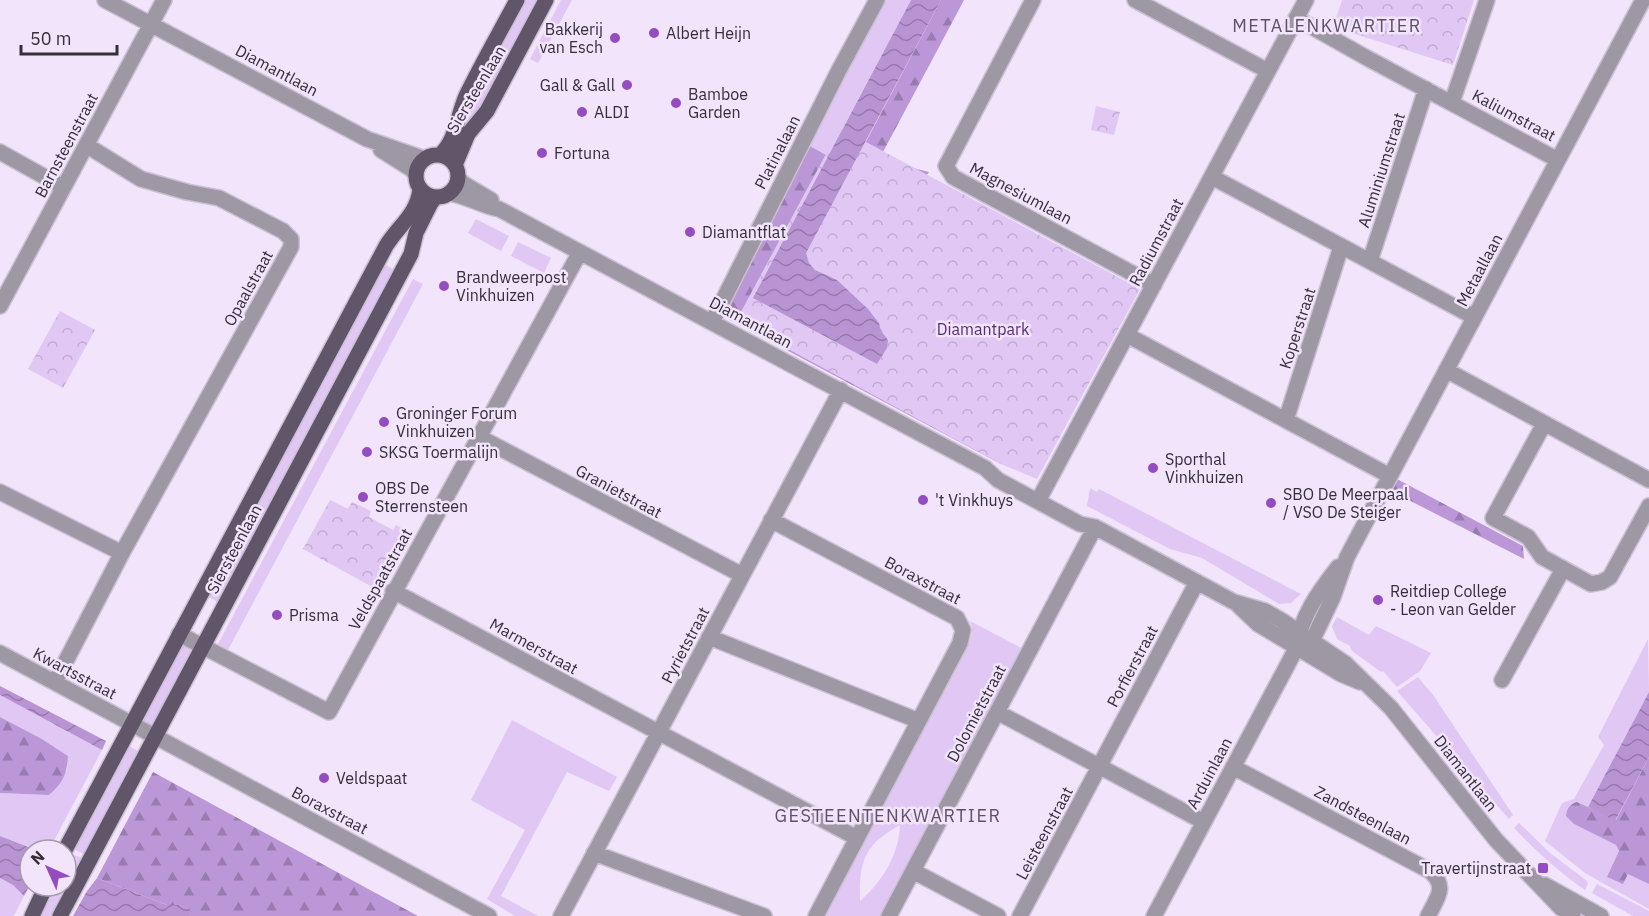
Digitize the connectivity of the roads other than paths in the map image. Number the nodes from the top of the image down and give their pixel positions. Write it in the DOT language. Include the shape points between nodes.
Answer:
graph roads {
  1 [pos="105,0"];
  2 [pos="164,0"];
  3 [pos="517,0"];
  4 [pos="546,0"];
  5 [pos="877,0"];
  6 [pos="1033,0"];
  7 [pos="1135,0"];
  8 [pos="1306,0"];
  9 [pos="1487,0"];
  10 [pos="1643,0"];
  11 [pos="1296,18"];
  12 [pos="151,24"];
  13 [pos="1268,71"];
  14 [pos="1426,89"];
  15 [pos="1452,102"];
  16 [pos="367,139"];
  17 [pos="86,146"];
  18 [pos="0,152"];
  19 [pos="440,155"];
  20 [pos="425,159"];
  21 [pos="1558,160"];
  22 [pos="456,172"];
  23 [pos="1212,177"];
  24 [pos="418,182"];
  25 [pos="63,187"];
  26 [pos="443,195"];
  27 [pos="499,209"];
  28 [pos="1341,247"];
  29 [pos="580,252"];
  30 [pos="1370,261"];
  31 [pos="1154,285"];
  32 [pos="0,306"];
  33 [pos="1474,316"];
  34 [pos="712,322"];
  35 [pos="1127,335"];
  36 [pos="1446,370"];
  37 [pos="841,390"];
  38 [pos="1286,420"];
  39 [pos="1544,424"];
  40 [pos="479,437"];
  41 [pos="1389,476"];
  42 [pos="1649,480"];
  43 [pos="0,492"];
  44 [pos="1040,497"];
  45 [pos="1649,506"];
  46 [pos="771,520"];
  47 [pos="1095,527"];
  48 [pos="122,553"];
  49 [pos="1347,556"];
  50 [pos="1563,569"];
  51 [pos="742,575"];
  52 [pos="1197,582"];
  53 [pos="393,591"];
  54 [pos="179,634"];
  55 [pos="709,637"];
  56 [pos="1298,639"];
  57 [pos="1312,641"];
  58 [pos="202,648"];
  59 [pos="0,653"];
  60 [pos="1502,680"];
  61 [pos="55,682"];
  62 [pos="1368,686"];
  63 [pos="997,712"];
  64 [pos="919,721"];
  65 [pos="132,723"];
  66 [pos="658,734"];
  67 [pos="155,736"];
  68 [pos="1099,766"];
  69 [pos="1233,766"];
  70 [pos="1204,822"];
  71 [pos="71,838"];
  72 [pos="857,838"];
  73 [pos="594,853"];
  74 [pos="913,871"];
  75 [pos="1537,880"];
  76 [pos="40,898"];
  77 [pos="32,916"];
  78 [pos="60,916"];
  79 [pos="489,916"];
  80 [pos="561,916"];
  81 [pos="764,916"];
  82 [pos="816,916"];
  83 [pos="889,916"];
  84 [pos="998,916"];
  85 [pos="1020,916"];
  86 [pos="1154,916"];
  87 [pos="1428,916"];
  88 [pos="1573,916"];
  89 [pos="1601,916"];
  1 -- 12 [label="street, Diamantlaan"];
  2 -- 12 [label="street, Barnsteenstraat"];
  3 -- 19 [label="main road, Siersteenlaan" via="467,94 457,128"];
  4 -- 22 [label="main road, Siersteenlaan" via="487,111 468,134"];
  5 -- 34 [label="street, Platinalaan"];
  6 -- 31 [label="street, Magnesiumlaan" via="946,166 953,177"];
  7 -- 13 [label="street"];
  8 -- 11 [label="street, Radiumstraat"];
  9 -- 15 [label="street, Kaliumstraat"];
  10 -- 21 [label="street, Metaallaan"];
  11 -- 13 [label="street, Radiumstraat"];
  11 -- 14 [label="street, Kaliumstraat"];
  12 -- 16 [label="street, Diamantlaan"];
  12 -- 17 [label="street, Barnsteenstraat"];
  13 -- 23 [label="street, Radiumstraat"];
  14 -- 15 [label="street, Kaliumstraat"];
  14 -- 30 [label="street, Aluminiumstraat"];
  15 -- 21 [label="street, Kaliumstraat"];
  16 -- 20 [label="street, Diamantlaan"];
  16 -- 24 [label="street, Diamantlaan" via="411,169"];
  17 -- 25 [label="street, Barnsteenstraat"];
  17 -- 48 [label="street, Opaalstraat" via="141,179 219,198 291,239 291,247"];
  18 -- 25 [label="street"];
  19 -- 20 [label="main road"];
  19 -- 22 [label="main road" via="449,159"];
  20 -- 24 [label="main road" via="418,166"];
  21 -- 33 [label="street, Metaallaan"];
  22 -- 26 [label="main road" via="455,187"];
  22 -- 27 [label="street, Diamantlaan" via="465,184"];
  23 -- 28 [label="street"];
  23 -- 31 [label="street, Radiumstraat"];
  24 -- 26 [label="main road" via="428,195"];
  24 -- 54 [label="main road, Siersteenlaan" via="419,197 408,218 386,246"];
  25 -- 32 [label="street, Barnsteenstraat"];
  26 -- 27 [label="street, Diamantlaan" via="459,195"];
  26 -- 58 [label="main road, Siersteenlaan" via="431,202 411,254"];
  27 -- 29 [label="street, Diamantlaan"];
  28 -- 30 [label="street"];
  28 -- 38 [label="street, Koperstraat"];
  29 -- 34 [label="street, Diamantlaan"];
  29 -- 40 [label="street, Veldspaatstraat"];
  30 -- 33 [label="street"];
  31 -- 35 [label="street, Radiumstraat"];
  33 -- 36 [label="street, Metaallaan"];
  34 -- 37 [label="street, Diamantlaan"];
  35 -- 38 [label="street"];
  35 -- 44 [label="street, Radiumstraat"];
  36 -- 39 [label="street"];
  36 -- 41 [label="street, Metaallaan"];
  37 -- 44 [label="street, Diamantlaan" via="985,468 1002,471"];
  37 -- 46 [label="street, Pyrietstraat"];
  38 -- 41 [label="street"];
  39 -- 42 [label="street"];
  39 -- 50 [label="street" via="1493,518 1528,537 1542,557"];
  40 -- 51 [label="street, Granietstraat"];
  40 -- 53 [label="street, Veldspaatstraat"];
  41 -- 49 [label="street, Metaallaan"];
  43 -- 48 [label="street"];
  44 -- 47 [label="street, Diamantlaan" via="1080,524"];
  45 -- 50 [label="street" via="1610,577 1591,584"];
  46 -- 51 [label="street, Pyrietstraat"];
  46 -- 64 [label="street, Boraxstraat" via="957,618 963,630 960,643"];
  47 -- 52 [label="street, Diamantlaan"];
  47 -- 63 [label="street, Dolomietstraat"];
  48 -- 61 [label="street, Opaalstraat"];
  49 -- 56 [label="street, Metaallaan" via="1321,590"];
  49 -- 57 [label="street, Metaallaan"];
  50 -- 60 [label="street"];
  51 -- 55 [label="street, Pyrietstraat"];
  52 -- 56 [label="street, Diamantlaan" via="1234,602 1258,624"];
  52 -- 68 [label="street, Porfierstraat"];
  53 -- 58 [label="street, Veldspaatstraat" via="329,712"];
  53 -- 66 [label="street, Marmerstraat"];
  54 -- 58 [label="street, Veldspaatstraat"];
  54 -- 65 [label="main road, Siersteenlaan"];
  55 -- 64 [label="street"];
  55 -- 66 [label="street, Pyrietstraat"];
  56 -- 57 [label="street"];
  56 -- 62 [label="street, Diamantlaan" via="1341,674"];
  56 -- 69 [label="street, Arduinlaan"];
  57 -- 62 [label="street, Diamantlaan" via="1346,664"];
  58 -- 67 [label="main road, Siersteenlaan"];
  59 -- 61 [label="street, Kwartsstraat"];
  61 -- 65 [label="street, Kwartsstraat"];
  62 -- 75 [label="street, Diamantlaan" via="1405,724 1496,840"];
  63 -- 68 [label="street"];
  63 -- 74 [label="street, Dolomietstraat"];
  64 -- 72 [label="street, Boraxstraat"];
  65 -- 67 [label="street, Kwartsstraat"];
  65 -- 71 [label="main road, Siersteenlaan"];
  66 -- 72 [label="street"];
  66 -- 73 [label="street, Pyrietstraat"];
  67 -- 78 [label="main road, Siersteenlaan"];
  67 -- 79 [label="street, Boraxstraat"];
  68 -- 70 [label="street"];
  68 -- 85 [label="street, Leisteenstraat"];
  69 -- 70 [label="street, Arduinlaan"];
  69 -- 87 [label="street, Zandsteenlaan" via="1430,871 1440,886"];
  70 -- 86 [label="street, Arduinlaan"];
  72 -- 82 [label="street, Boraxstraat"];
  73 -- 80 [label="street, Pyrietstraat"];
  73 -- 81 [label="street"];
  74 -- 83 [label="street, Dolomietstraat"];
  74 -- 84 [label="street"];
  75 -- 88 [label="street, Diamantlaan"];
  75 -- 89 [label="street, Diamantlaan"];
  76 -- 77 [label="main road"];
}
